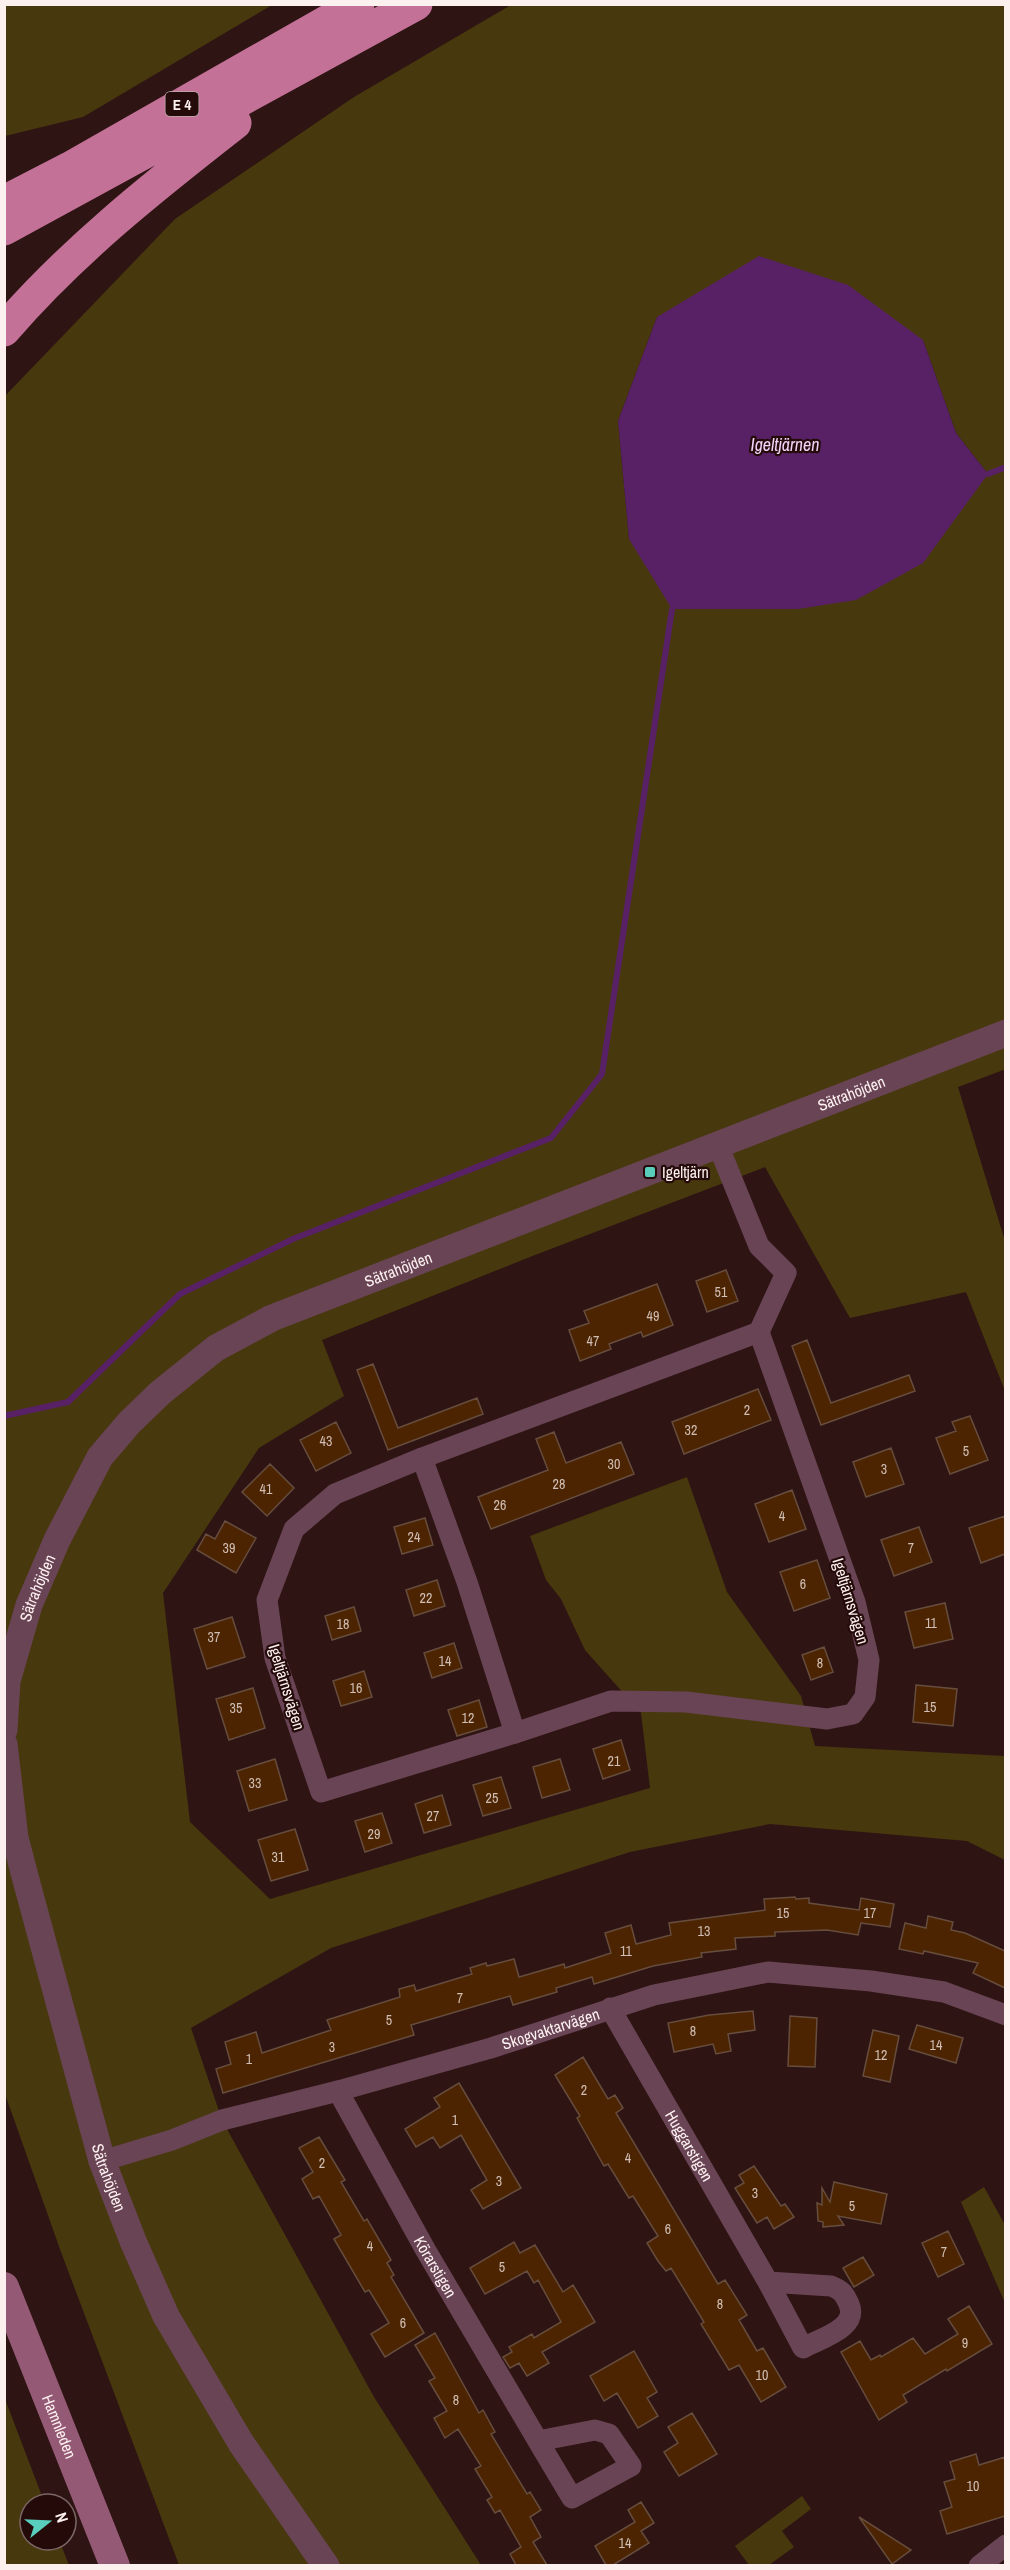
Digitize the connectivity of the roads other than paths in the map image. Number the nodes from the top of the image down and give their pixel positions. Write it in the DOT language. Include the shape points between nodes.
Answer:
graph roads {
  1 [pos="358,4"];
  2 [pos="416,4"];
  3 [pos="310,64"];
  4 [pos="4,202"];
  5 [pos="4,229"];
  6 [pos="4,330"];
  7 [pos="1005,1033"];
  8 [pos="718,1145"];
  9 [pos="759,1332"];
  10 [pos="422,1458"];
  11 [pos="4,1730"];
  12 [pos="515,1733"];
  13 [pos="4,1744"];
  14 [pos="610,2008"];
  15 [pos="1005,2015"];
  16 [pos="338,2091"];
  17 [pos="102,2161"];
  18 [pos="768,2282"];
  19 [pos="4,2288"];
  20 [pos="538,2441"];
  21 [pos="1005,2545"];
  22 [pos="115,2565"];
  23 [pos="326,2565"];
  24 [pos="978,2565"];
  1 -- 4 [label="highway, E 4"];
  2 -- 3 [label="highway, E 4"];
  3 -- 5 [label="highway, E 4"];
  3 -- 6 [label="highway" via="123,211"];
  7 -- 8 [label="street, Sätrahöjden"];
  8 -- 9 [label="street" via="759,1246 786,1274"];
  8 -- 11 [label="street, Sätrahöjden" via="272,1318 216,1348 160,1393 100,1457 33,1594 7,1681"];
  9 -- 10 [label="street, Igeltjärnsvägen"];
  9 -- 12 [label="street, Igeltjärnsvägen" via="855,1602 869,1660 865,1697 853,1714 827,1719 686,1702 611,1701"];
  10 -- 12 [label="street"];
  10 -- 12 [label="street, Igeltjärnsvägen" via="335,1494 294,1529 267,1600 275,1659 321,1792"];
  13 -- 17 [label="street, Sätrahöjden" via="15,1838"];
  14 -- 15 [label="street, Skogvaktarvägen" via="768,1972 944,1992"];
  14 -- 16 [label="street, Skogvaktarvägen" via="491,2048"];
  14 -- 18 [label="street, Huggarstigen"];
  16 -- 17 [label="street, Skogvaktarvägen" via="222,2120"];
  16 -- 20 [label="street, Körarstigen"];
  17 -- 23 [label="street, Sätrahöjden" via="166,2316 242,2443"];
  19 -- 22 [label="main road, Hamnleden"];
  21 -- 24 [label="street"];
}
